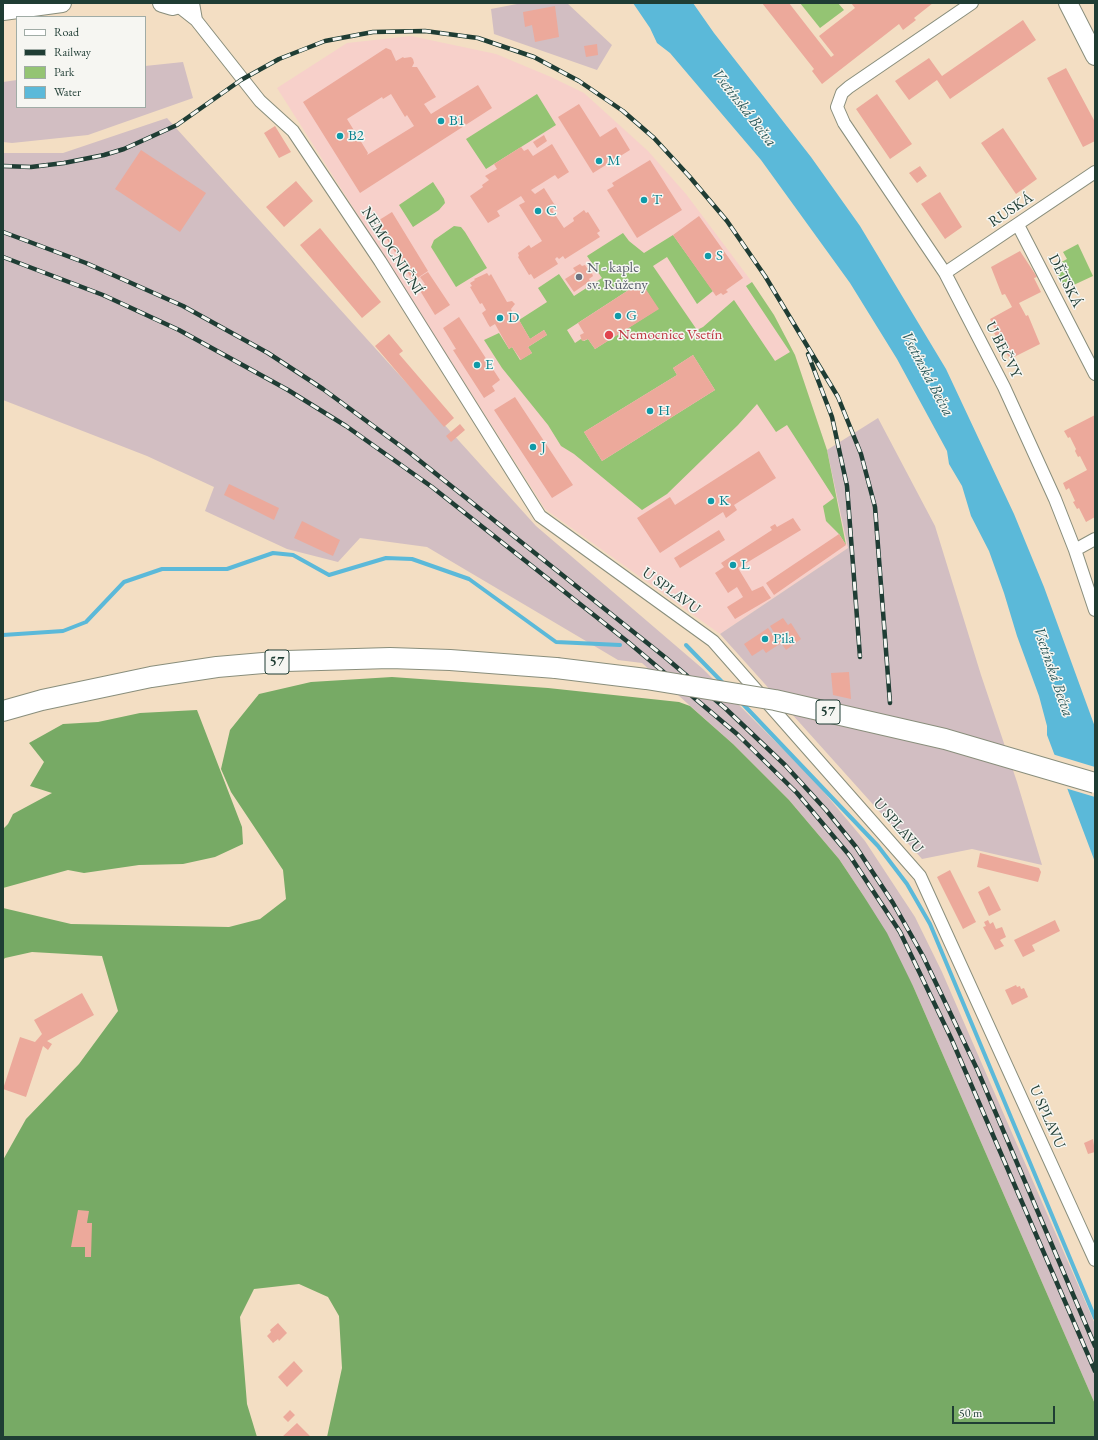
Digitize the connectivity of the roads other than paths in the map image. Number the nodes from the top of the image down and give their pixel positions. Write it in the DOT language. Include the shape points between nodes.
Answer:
graph roads {
  1 [pos="62,3"];
  2 [pos="972,3"];
  3 [pos="1068,3"];
  4 [pos="179,4"];
  5 [pos="3,11"];
  6 [pos="1095,56"];
  7 [pos="1095,172"];
  8 [pos="1018,225"];
  9 [pos="945,273"];
  10 [pos="1095,374"];
  11 [pos="540,516"];
  12 [pos="1095,539"];
  13 [pos="1075,550"];
  14 [pos="1095,610"];
  15 [pos="3,711"];
  16 [pos="1095,783"];
  17 [pos="1095,1260"];
  1 -- 5 [label="street"];
  2 -- 9 [label="street, U BEČVY" via="842,93 837,107 844,123"];
  3 -- 6 [label="street"];
  4 -- 11 [label="street, NEMOCNIČNÍ" via="196,20 260,101 293,130 380,261"];
  7 -- 8 [label="street, RUSKÁ"];
  8 -- 9 [label="street, RUSKÁ"];
  8 -- 10 [label="street, DĚTSKÁ"];
  9 -- 13 [label="street, U BEČVY" via="1004,387 1055,499"];
  11 -- 17 [label="street, U SPLAVU" via="712,641 920,876"];
  12 -- 13 [label="street"];
  13 -- 14 [label="street, U BEČVY"];
  15 -- 16 [label="main road, 57, bridge" via="57,696 217,667 286,661 390,658 450,660 556,668 661,681 775,700 945,739"];
}
